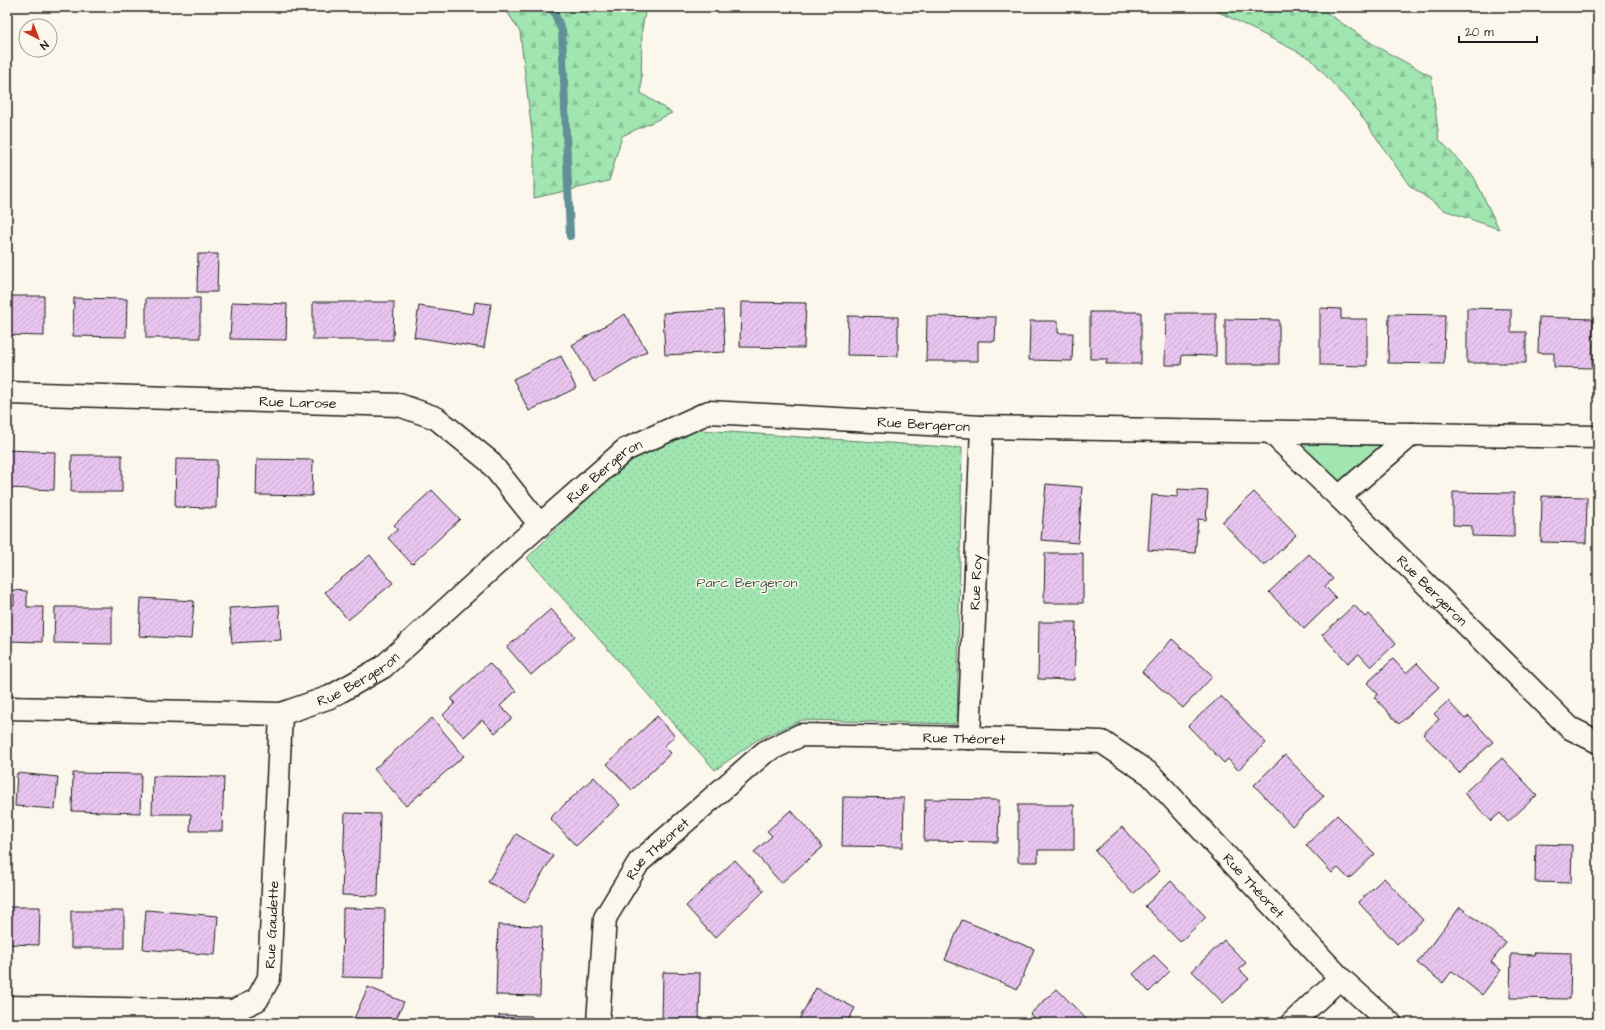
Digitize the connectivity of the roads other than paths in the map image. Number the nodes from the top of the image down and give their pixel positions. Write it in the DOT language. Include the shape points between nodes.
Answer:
graph roads {
  1 [pos="7,393"];
  2 [pos="982,427"];
  3 [pos="1271,432"];
  4 [pos="1412,434"];
  5 [pos="1598,437"];
  6 [pos="1339,497"];
  7 [pos="540,525"];
  8 [pos="7,708"];
  9 [pos="282,714"];
  10 [pos="970,738"];
  11 [pos="1598,742"];
  12 [pos="1340,978"];
  13 [pos="7,1006"];
  14 [pos="598,1023"];
  15 [pos="1292,1023"];
  16 [pos="1390,1023"];
  1 -- 7 [label="street, Rue Larose" via="399,405 436,418 489,461"];
  2 -- 3 [label="street, Rue Bergeron"];
  2 -- 7 [label="street, Rue Bergeron" via="709,412 625,450"];
  2 -- 10 [label="street, Rue Roy"];
  3 -- 4 [label="street, Rue Bergeron"];
  3 -- 6 [label="street, Rue Bergeron"];
  4 -- 5 [label="street, Rue Bergeron"];
  4 -- 6 [label="street"];
  6 -- 11 [label="street, Rue Bergeron" via="1570,728"];
  7 -- 9 [label="street, Rue Bergeron" via="383,667 330,697"];
  8 -- 9 [label="street, Rue Bergeron"];
  9 -- 13 [label="street, Rue Gaudette" via="269,978 257,1000 233,1011"];
  10 -- 12 [label="street, Rue Théoret" via="1102,742 1150,774"];
  10 -- 14 [label="street, Rue Théoret" via="802,735 764,752 639,862 605,918"];
  12 -- 15 [label="street"];
  12 -- 16 [label="street, Rue Théoret"];
}
